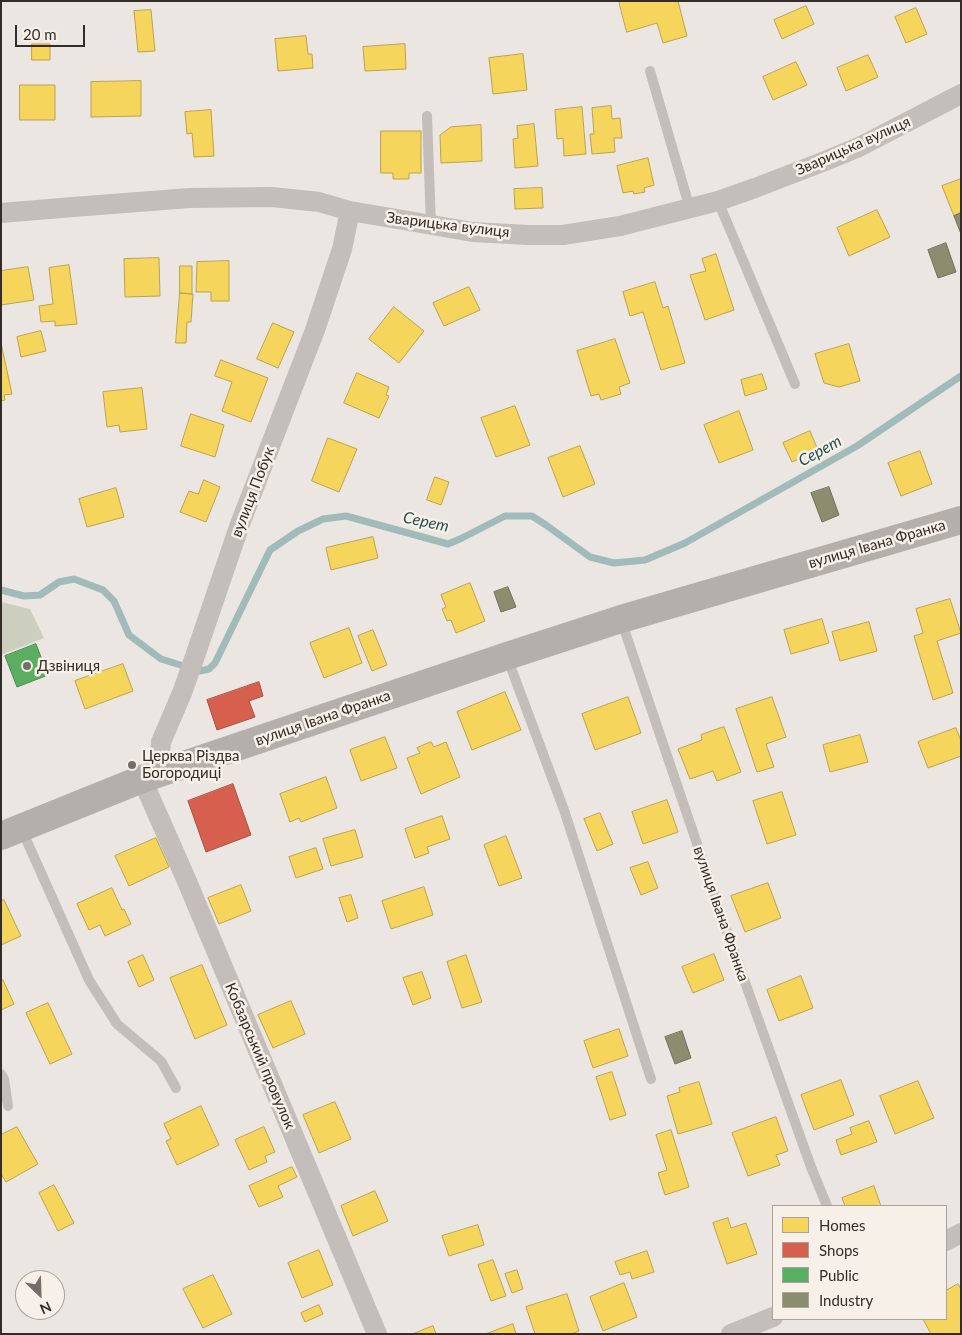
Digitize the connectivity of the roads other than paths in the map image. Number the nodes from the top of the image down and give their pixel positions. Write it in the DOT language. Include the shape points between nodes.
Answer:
graph roads {
  1 [pos="650,71"];
  2 [pos="961,94"];
  3 [pos="427,116"];
  4 [pos="718,201"];
  5 [pos="690,209"];
  6 [pos="350,212"];
  7 [pos="1,213"];
  8 [pos="431,225"];
  9 [pos="795,384"];
  10 [pos="961,520"];
  11 [pos="621,619"];
  12 [pos="507,656"];
  13 [pos="154,775"];
  14 [pos="11,832"];
  15 [pos="1,1074"];
  16 [pos="651,1080"];
  17 [pos="176,1088"];
  18 [pos="8,1106"];
  19 [pos="827,1205"];
  20 [pos="961,1233"];
  21 [pos="947,1240"];
  22 [pos="772,1316"];
  23 [pos="376,1334"];
  24 [pos="731,1334"];
  1 -- 5 [label="lane"];
  2 -- 4 [label="street, Зварицька вулиця" via="859,147"];
  3 -- 8 [label="lane"];
  4 -- 5 [label="street, Зварицька вулиця"];
  4 -- 9 [label="lane"];
  5 -- 8 [label="street, Зварицька вулиця" via="620,226 564,235 474,232"];
  6 -- 7 [label="street, Зварицька вулиця" via="319,202 272,196 190,198"];
  6 -- 8 [label="street, Зварицька вулиця"];
  6 -- 13 [label="street, вулиця Побук" via="342,249 315,330 161,742"];
  10 -- 11 [label="main road, вулиця Івана Франка"];
  11 -- 12 [label="main road, вулиця Івана Франка"];
  11 -- 19 [label="lane, вулиця Івана Франка" via="725,926"];
  12 -- 13 [label="main road, вулиця Івана Франка"];
  12 -- 16 [label="lane" via="564,810"];
  13 -- 14 [label="main road, вулиця Івана Франка"];
  13 -- 23 [label="street, Кобзарський провулок" via="186,879"];
  14 -- 17 [label="lane" via="89,980 118,1024 161,1061"];
  15 -- 18 [label="lane"];
  20 -- 21 [label="street"];
  22 -- 24 [label="street"];
}
